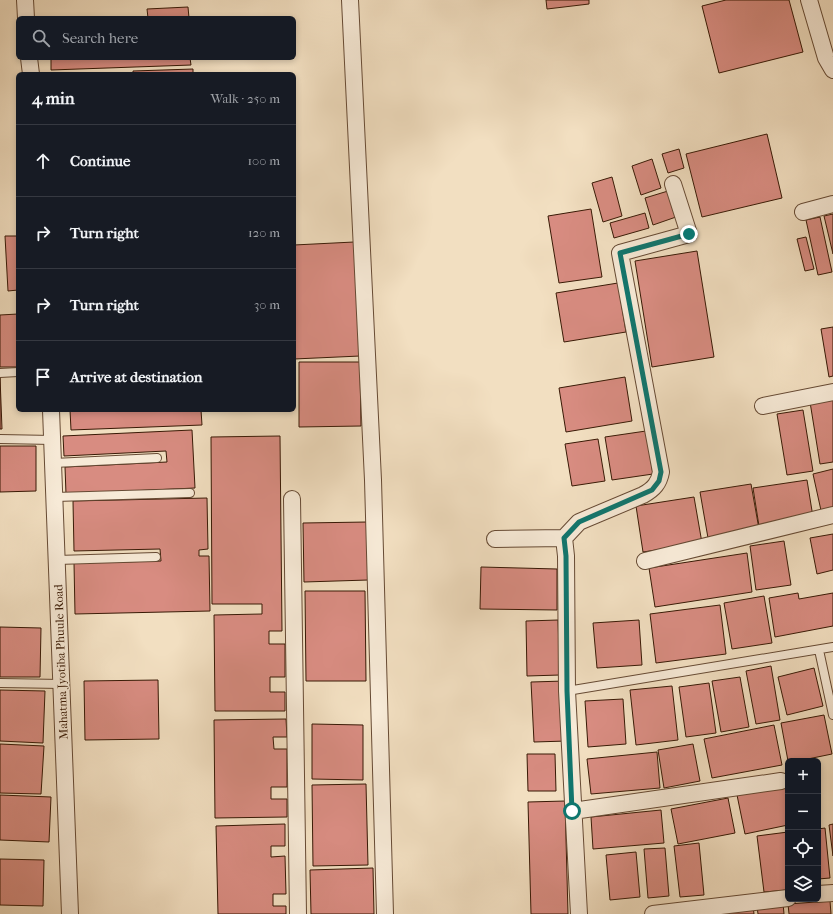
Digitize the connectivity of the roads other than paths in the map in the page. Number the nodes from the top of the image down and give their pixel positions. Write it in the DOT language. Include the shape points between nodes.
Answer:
graph roads {
  1 [pos="25,0"];
  2 [pos="350,0"];
  3 [pos="809,0"];
  4 [pos="26,16"];
  5 [pos="29,60"];
  6 [pos="833,70"];
  7 [pos="31,72"];
  8 [pos="673,184"];
  9 [pos="833,204"];
  10 [pos="803,212"];
  11 [pos="16,372"];
  12 [pos="0,373"];
  13 [pos="833,392"];
  14 [pos="763,406"];
  15 [pos="52,412"];
  16 [pos="0,440"];
  17 [pos="53,440"];
  18 [pos="158,458"];
  19 [pos="54,463"];
  20 [pos="190,493"];
  21 [pos="55,497"];
  22 [pos="292,499"];
  23 [pos="833,515"];
  24 [pos="564,538"];
  25 [pos="495,539"];
  26 [pos="156,556"];
  27 [pos="57,560"];
  28 [pos="645,561"];
  29 [pos="833,647"];
  30 [pos="819,650"];
  31 [pos="0,683"];
  32 [pos="62,684"];
  33 [pos="567,691"];
  34 [pos="833,715"];
  35 [pos="781,781"];
  36 [pos="572,811"];
  37 [pos="833,892"];
  38 [pos="821,894"];
  39 [pos="785,898"];
  40 [pos="70,914"];
  41 [pos="298,914"];
  42 [pos="385,914"];
  43 [pos="579,914"];
  44 [pos="653,914"];
  1 -- 4 [label="street"];
  2 -- 42 [label="street" via="373,480"];
  3 -- 6 [label="street" via="826,58"];
  5 -- 7 [label="street"];
  8 -- 24 [label="street" via="689,234 620,253 661,472 659,481 652,490 643,495 579,522"];
  9 -- 10 [label="street"];
  11 -- 12 [label="lane"];
  13 -- 14 [label="street"];
  15 -- 17 [label="street, Mahatma Jyotiba Phuule Road"];
  16 -- 17 [label="lane"];
  17 -- 19 [label="street, Mahatma Jyotiba Phuule Road"];
  18 -- 19 [label="lane"];
  19 -- 21 [label="street, Mahatma Jyotiba Phuule Road"];
  20 -- 21 [label="lane"];
  21 -- 27 [label="street, Mahatma Jyotiba Phuule Road"];
  22 -- 41 [label="street"];
  23 -- 28 [label="street"];
  24 -- 25 [label="street"];
  24 -- 33 [label="street"];
  26 -- 27 [label="lane"];
  27 -- 32 [label="street, Mahatma Jyotiba Phuule Road"];
  29 -- 30 [label="lane"];
  30 -- 33 [label="lane"];
  30 -- 34 [label="lane"];
  31 -- 32 [label="lane"];
  32 -- 40 [label="street, Mahatma Jyotiba Phuule Road"];
  33 -- 36 [label="street"];
  35 -- 36 [label="street"];
  36 -- 43 [label="street"];
  37 -- 38 [label="street"];
  39 -- 44 [label="street"];
}
